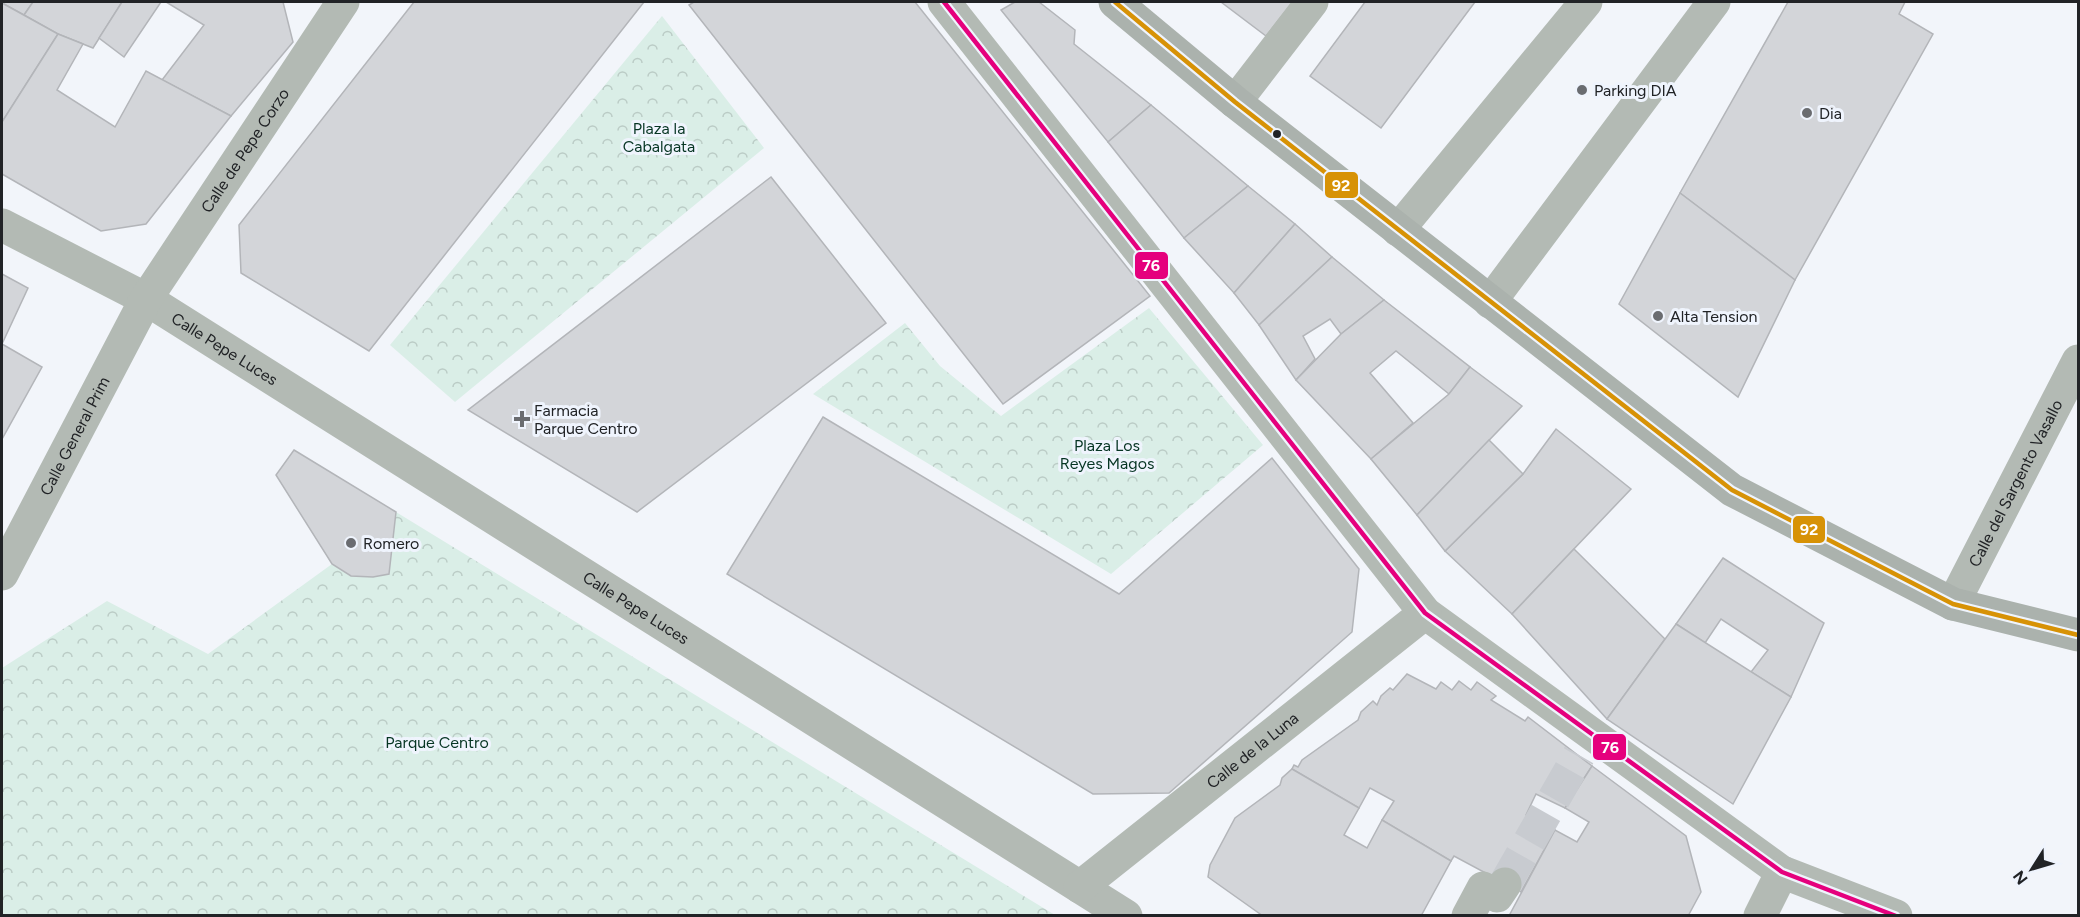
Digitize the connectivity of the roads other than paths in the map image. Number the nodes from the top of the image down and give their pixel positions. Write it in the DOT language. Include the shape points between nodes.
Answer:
graph roads {
  1 [pos="343,2"];
  2 [pos="1115,2"];
  3 [pos="1312,2"];
  4 [pos="1586,2"];
  5 [pos="1714,2"];
  6 [pos="958,6"];
  7 [pos="1235,102"];
  8 [pos="2,225"];
  9 [pos="1398,230"];
  10 [pos="146,299"];
  11 [pos="1490,302"];
  12 [pos="2079,361"];
  13 [pos="2,573"];
  14 [pos="1953,604"];
  15 [pos="1425,613"];
  16 [pos="2079,635"];
  17 [pos="1782,872"];
  18 [pos="1080,887"];
  19 [pos="1126,915"];
  20 [pos="1760,915"];
  21 [pos="1896,915"];
  1 -- 10 [label="street, Calle de Pepe Corzo"];
  2 -- 7 [label="main road"];
  3 -- 7 [label="street"];
  4 -- 9 [label="street"];
  5 -- 11 [label="street"];
  6 -- 15 [label="street"];
  7 -- 9 [label="main road"];
  8 -- 10 [label="street, Calle Pepe Luces"];
  9 -- 11 [label="main road"];
  10 -- 13 [label="street, Calle General Prim"];
  10 -- 18 [label="street, Calle Pepe Luces"];
  11 -- 14 [label="main road" via="1732,490"];
  12 -- 14 [label="street, Calle del Sargento Vasallo"];
  14 -- 16 [label="main road"];
  15 -- 17 [label="street" via="1585,745"];
  15 -- 18 [label="street, Calle de la Luna"];
  17 -- 20 [label="street"];
  17 -- 21 [label="street"];
  18 -- 19 [label="street, Calle Pepe Luces"];
}
